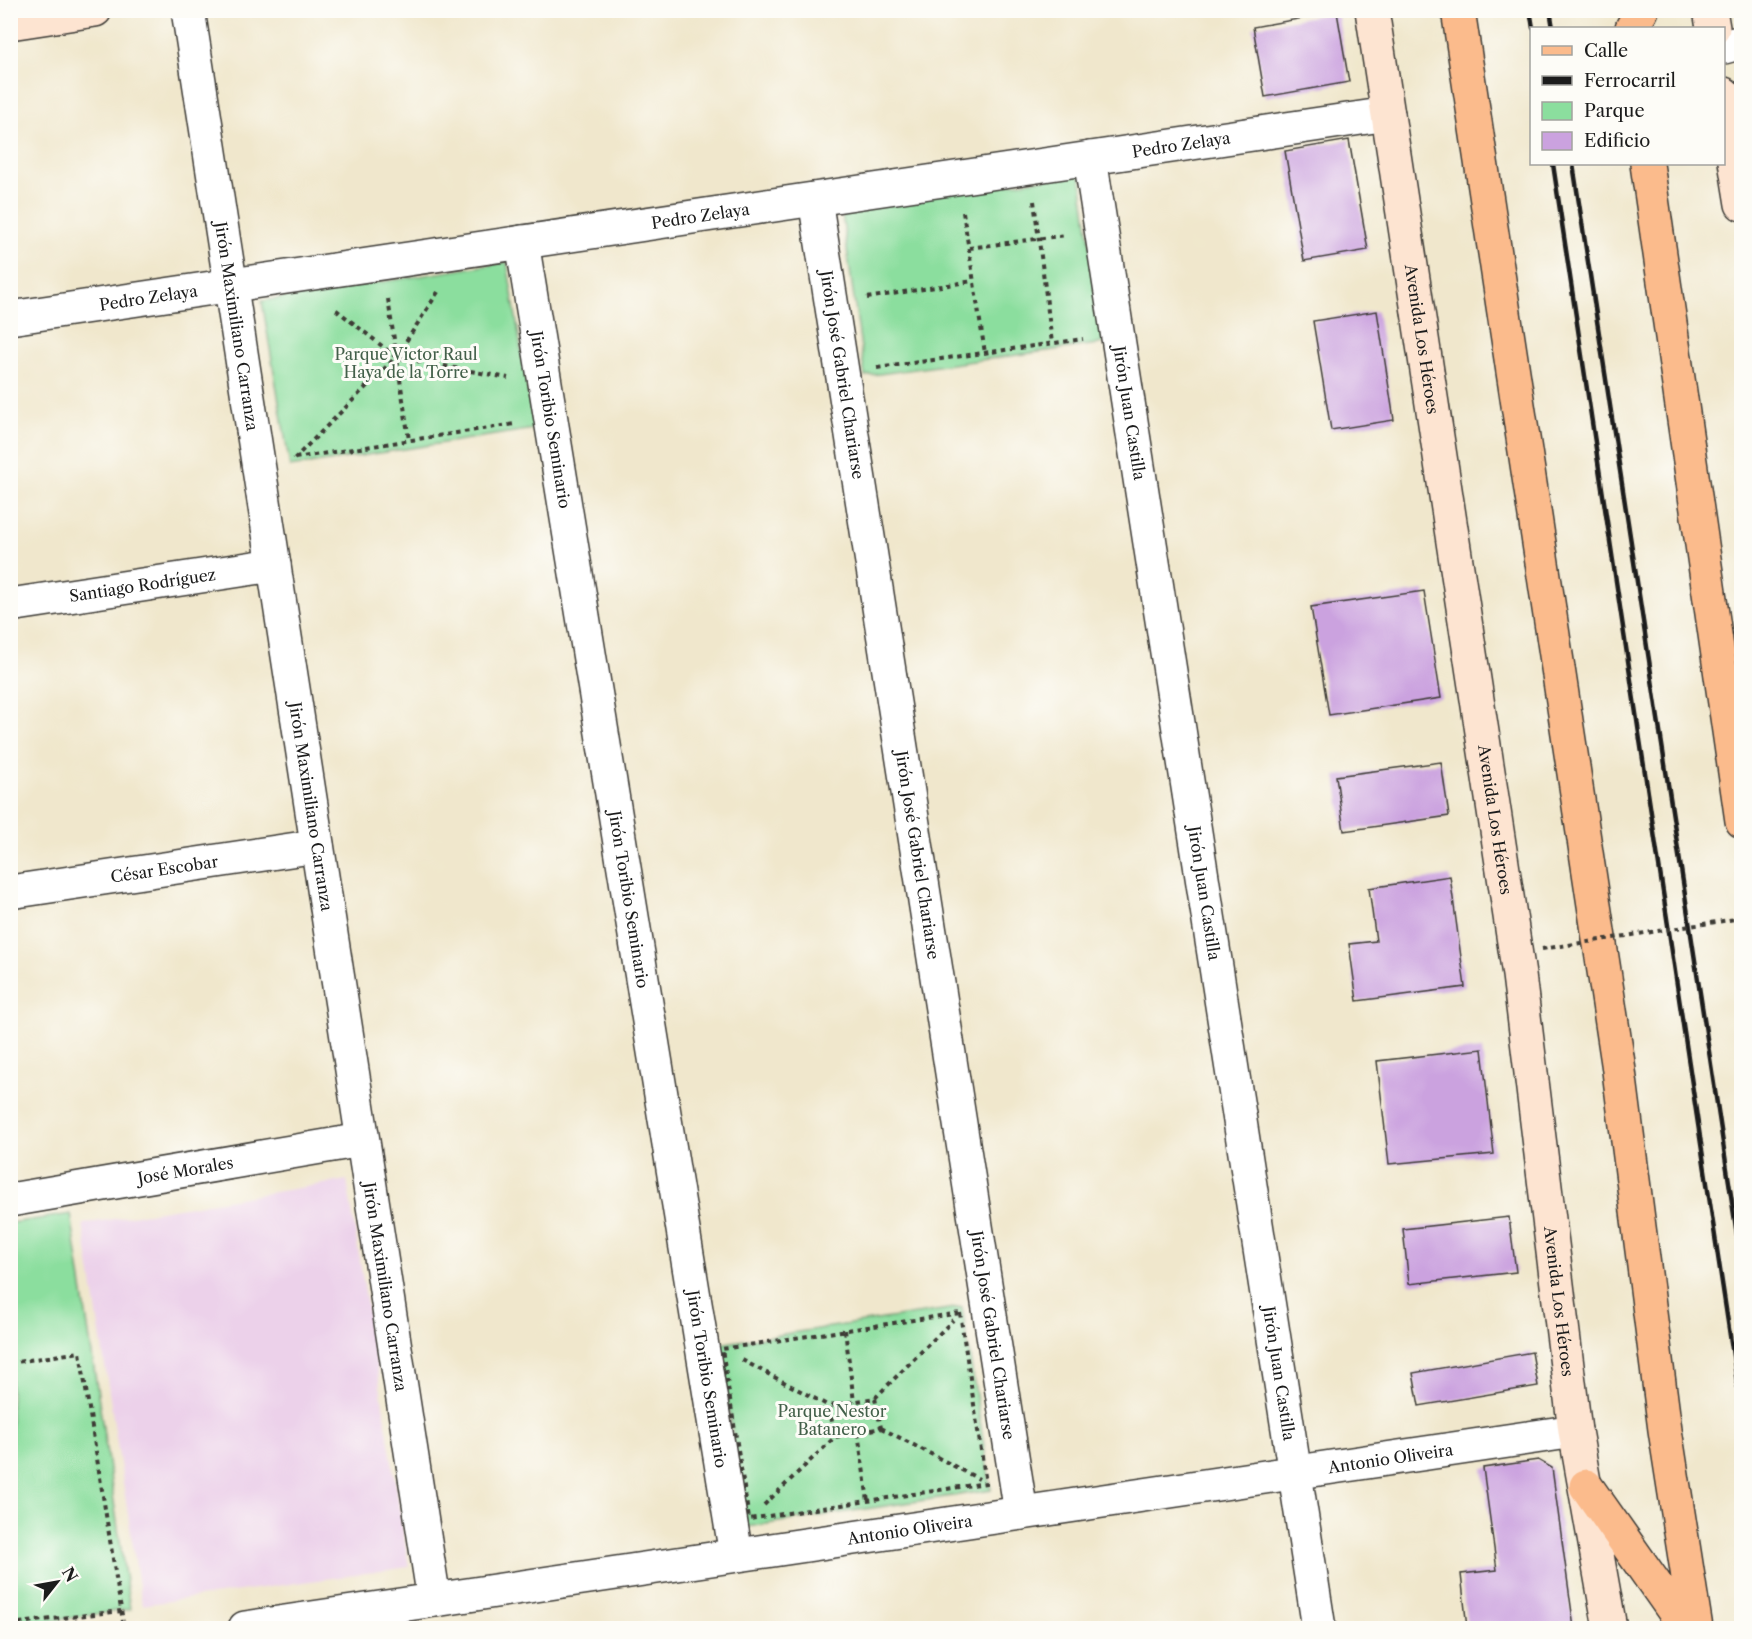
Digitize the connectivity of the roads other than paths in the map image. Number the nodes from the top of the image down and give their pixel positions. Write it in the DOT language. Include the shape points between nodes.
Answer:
graph roads {
  1 [pos="95,10"];
  2 [pos="188,10"];
  3 [pos="1372,10"];
  4 [pos="1458,10"];
  5 [pos="1626,10"];
  6 [pos="1642,10"];
  7 [pos="1710,10"];
  8 [pos="10,23"];
  9 [pos="1630,27"];
  10 [pos="1631,27"];
  11 [pos="1713,27"];
  12 [pos="1742,42"];
  13 [pos="1725,47"];
  14 [pos="1725,100"];
  15 [pos="1388,114"];
  16 [pos="1090,158"];
  17 [pos="1647,165"];
  18 [pos="816,198"];
  19 [pos="1742,204"];
  20 [pos="522,242"];
  21 [pos="230,284"];
  22 [pos="10,318"];
  23 [pos="274,565"];
  24 [pos="10,605"];
  25 [pos="1742,821"];
  26 [pos="317,846"];
  27 [pos="10,892"];
  28 [pos="362,1140"];
  29 [pos="10,1200"];
  30 [pos="1575,1431"];
  31 [pos="1294,1472"];
  32 [pos="1586,1486"];
  33 [pos="1021,1514"];
  34 [pos="736,1556"];
  35 [pos="434,1600"];
  36 [pos="245,1629"];
  37 [pos="1319,1629"];
  38 [pos="1610,1629"];
  39 [pos="1686,1629"];
  40 [pos="1696,1629"];
  1 -- 8 [label="street"];
  2 -- 21 [label="street, Jirón Maximiliano Carranza"];
  3 -- 15 [label="street, Avenida Los Héroes"];
  4 -- 40 [label="main road" via="1618,1063"];
  5 -- 9 [label="main road"];
  6 -- 10 [label="main road"];
  7 -- 11 [label="street"];
  12 -- 13 [label="street"];
  14 -- 19 [label="street"];
  15 -- 16 [label="street, Pedro Zelaya"];
  15 -- 30 [label="street, Avenida Los Héroes" via="1519,975"];
  16 -- 18 [label="street, Pedro Zelaya"];
  16 -- 31 [label="street, Jirón Juan Castilla"];
  17 -- 25 [label="main road"];
  18 -- 20 [label="street, Pedro Zelaya"];
  18 -- 33 [label="street, Jirón José Gabriel Chariarse" via="974,1310"];
  20 -- 21 [label="street, Pedro Zelaya"];
  20 -- 34 [label="street, Jirón Toribio Seminario" via="719,1352"];
  21 -- 22 [label="street, Pedro Zelaya"];
  21 -- 23 [label="street, Jirón Maximiliano Carranza"];
  23 -- 24 [label="street, Santiago Rodríguez"];
  23 -- 26 [label="street, Jirón Maximiliano Carranza"];
  26 -- 27 [label="street, César Escobar"];
  26 -- 28 [label="street, Jirón Maximiliano Carranza"];
  28 -- 29 [label="street, José Morales"];
  28 -- 35 [label="street, Jirón Maximiliano Carranza"];
  30 -- 31 [label="street, Antonio Oliveira"];
  30 -- 32 [label="street, Avenida Los Héroes"];
  31 -- 33 [label="street, Antonio Oliveira"];
  31 -- 37 [label="street, Jirón Juan Castilla"];
  32 -- 38 [label="street, Avenida Los Héroes"];
  32 -- 39 [label="main road"];
  33 -- 34 [label="street, Antonio Oliveira"];
  34 -- 35 [label="street, Antonio Oliveira"];
  35 -- 36 [label="street, Antonio Oliveira"];
}
